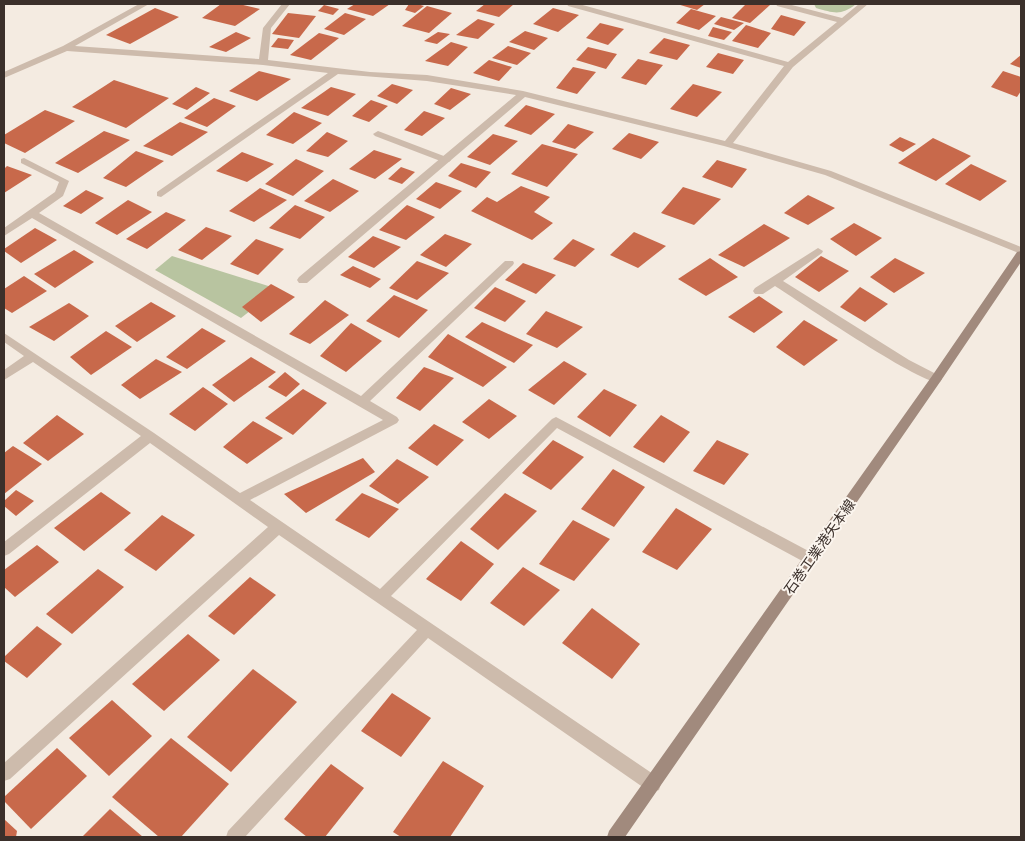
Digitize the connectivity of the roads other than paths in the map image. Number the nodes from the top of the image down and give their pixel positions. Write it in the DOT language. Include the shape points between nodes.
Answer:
graph roads {
  1 [pos="145,4"];
  2 [pos="286,4"];
  3 [pos="571,4"];
  4 [pos="780,4"];
  5 [pos="864,4"];
  6 [pos="803,7"];
  7 [pos="843,21"];
  8 [pos="66,48"];
  9 [pos="263,62"];
  10 [pos="790,65"];
  11 [pos="336,71"];
  12 [pos="4,75"];
  13 [pos="524,94"];
  14 [pos="378,134"];
  15 [pos="727,144"];
  16 [pos="446,160"];
  17 [pos="24,161"];
  18 [pos="161,194"];
  19 [pos="31,213"];
  20 [pos="4,233"];
  21 [pos="818,250"];
  22 [pos="1021,252"];
  23 [pos="509,263"];
  24 [pos="303,280"];
  25 [pos="775,281"];
  26 [pos="759,291"];
  27 [pos="4,337"];
  28 [pos="32,357"];
  29 [pos="4,376"];
  30 [pos="936,379"];
  31 [pos="362,402"];
  32 [pos="150,436"];
  33 [pos="240,499"];
  34 [pos="278,526"];
  35 [pos="4,550"];
  36 [pos="811,559"];
  37 [pos="381,597"];
  38 [pos="427,629"];
  39 [pos="4,773"];
  40 [pos="653,784"];
  41 [pos="234,837"];
  42 [pos="616,837"];
  1 -- 8 [label="street"];
  2 -- 9 [label="street" via="267,28"];
  3 -- 10 [label="street"];
  4 -- 6 [label="street"];
  5 -- 7 [label="street"];
  6 -- 7 [label="street"];
  7 -- 10 [label="street"];
  8 -- 9 [label="street"];
  8 -- 12 [label="street"];
  9 -- 11 [label="street"];
  10 -- 15 [label="street"];
  11 -- 13 [label="street" via="427,78"];
  11 -- 18 [label="street"];
  13 -- 15 [label="street"];
  13 -- 16 [label="street"];
  14 -- 16 [label="street"];
  15 -- 22 [label="street" via="836,176"];
  16 -- 24 [label="street"];
  17 -- 19 [label="street" via="64,181 59,194"];
  19 -- 20 [label="street"];
  19 -- 31 [label="street"];
  21 -- 25 [label="street"];
  22 -- 30 [label="main road, 石巻工業港矢本線"];
  23 -- 31 [label="street"];
  25 -- 26 [label="street"];
  25 -- 30 [label="street"];
  27 -- 28 [label="street"];
  28 -- 29 [label="street"];
  28 -- 32 [label="street"];
  30 -- 36 [label="main road, 石巻工業港矢本線"];
  31 -- 33 [label="street" via="393,420"];
  32 -- 33 [label="street"];
  32 -- 35 [label="street"];
  33 -- 34 [label="street"];
  34 -- 37 [label="street"];
  34 -- 39 [label="street"];
  36 -- 37 [label="street" via="556,422"];
  36 -- 40 [label="main road, 石巻工業港矢本線"];
  37 -- 38 [label="street"];
  38 -- 40 [label="street"];
  38 -- 41 [label="street"];
  40 -- 42 [label="main road, 石巻工業港矢本線"];
}
